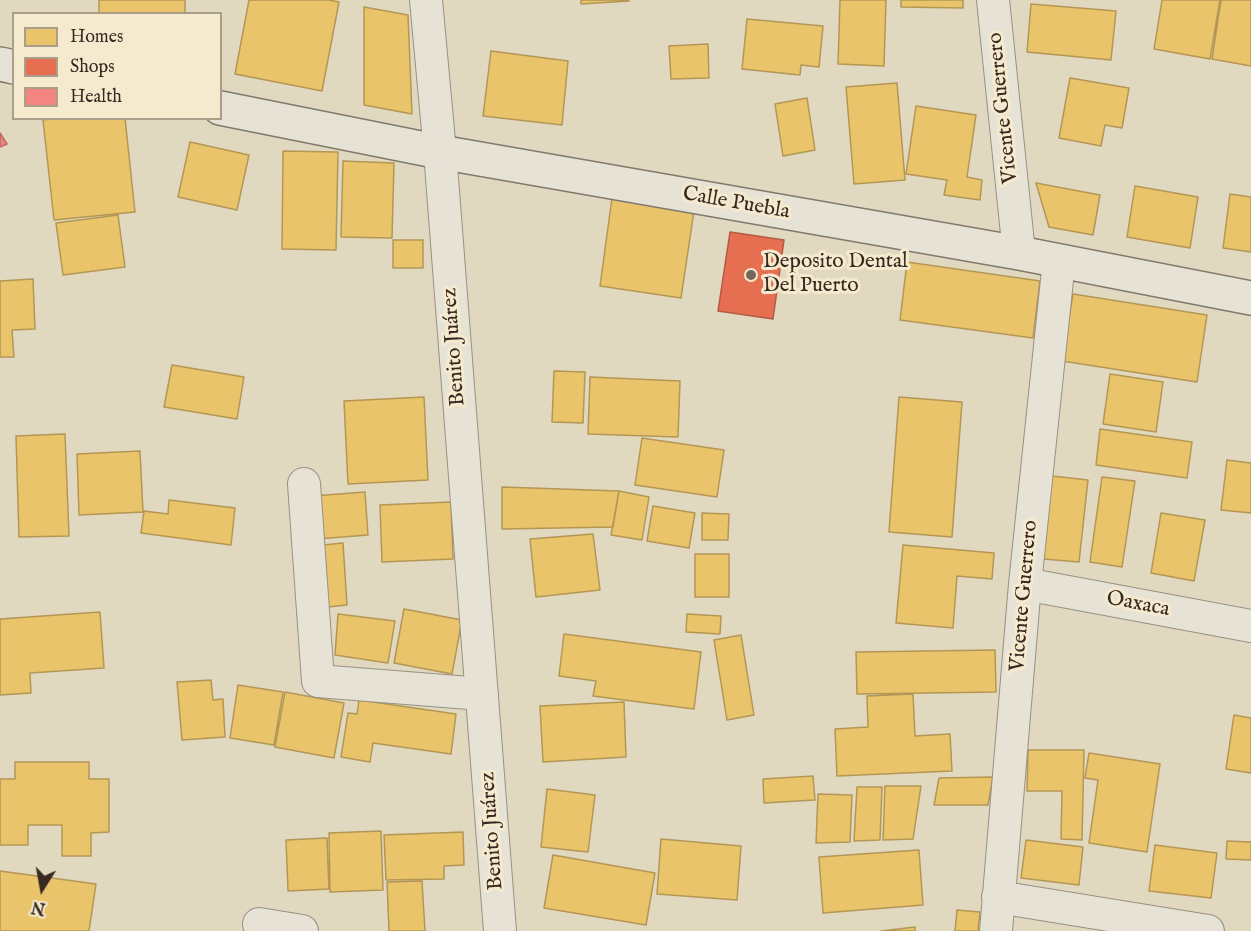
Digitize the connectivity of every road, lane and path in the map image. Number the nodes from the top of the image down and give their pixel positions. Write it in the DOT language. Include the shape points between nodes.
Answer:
graph roads {
  1 [pos="426,0"];
  2 [pos="993,0"];
  3 [pos="222,108"];
  4 [pos="440,152"];
  5 [pos="1019,253"];
  6 [pos="1059,261"];
  7 [pos="1251,298"];
  8 [pos="304,484"];
  9 [pos="1025,584"];
  10 [pos="1251,626"];
  11 [pos="482,694"];
  12 [pos="998,897"];
  13 [pos="259,924"];
  14 [pos="302,931"];
  15 [pos="500,931"];
  16 [pos="996,931"];
  17 [pos="1208,931"];
  1 -- 4 [label="street, Benito Juárez"];
  2 -- 5 [label="street, Vicente Guerrero"];
  3 -- 4 [label="street, Calle Puebla"];
  4 -- 5 [label="street, Calle Puebla"];
  4 -- 11 [label="street, Benito Juárez"];
  5 -- 6 [label="street, Calle Puebla"];
  6 -- 7 [label="street, Calle Puebla"];
  6 -- 9 [label="street, Vicente Guerrero"];
  8 -- 11 [label="street" via="318,681"];
  9 -- 10 [label="street, Oaxaca"];
  9 -- 12 [label="street, Vicente Guerrero"];
  11 -- 15 [label="street, Benito Juárez"];
  12 -- 16 [label="street, Vicente Guerrero"];
  12 -- 17 [label="street"];
  13 -- 14 [label="street"];
}
